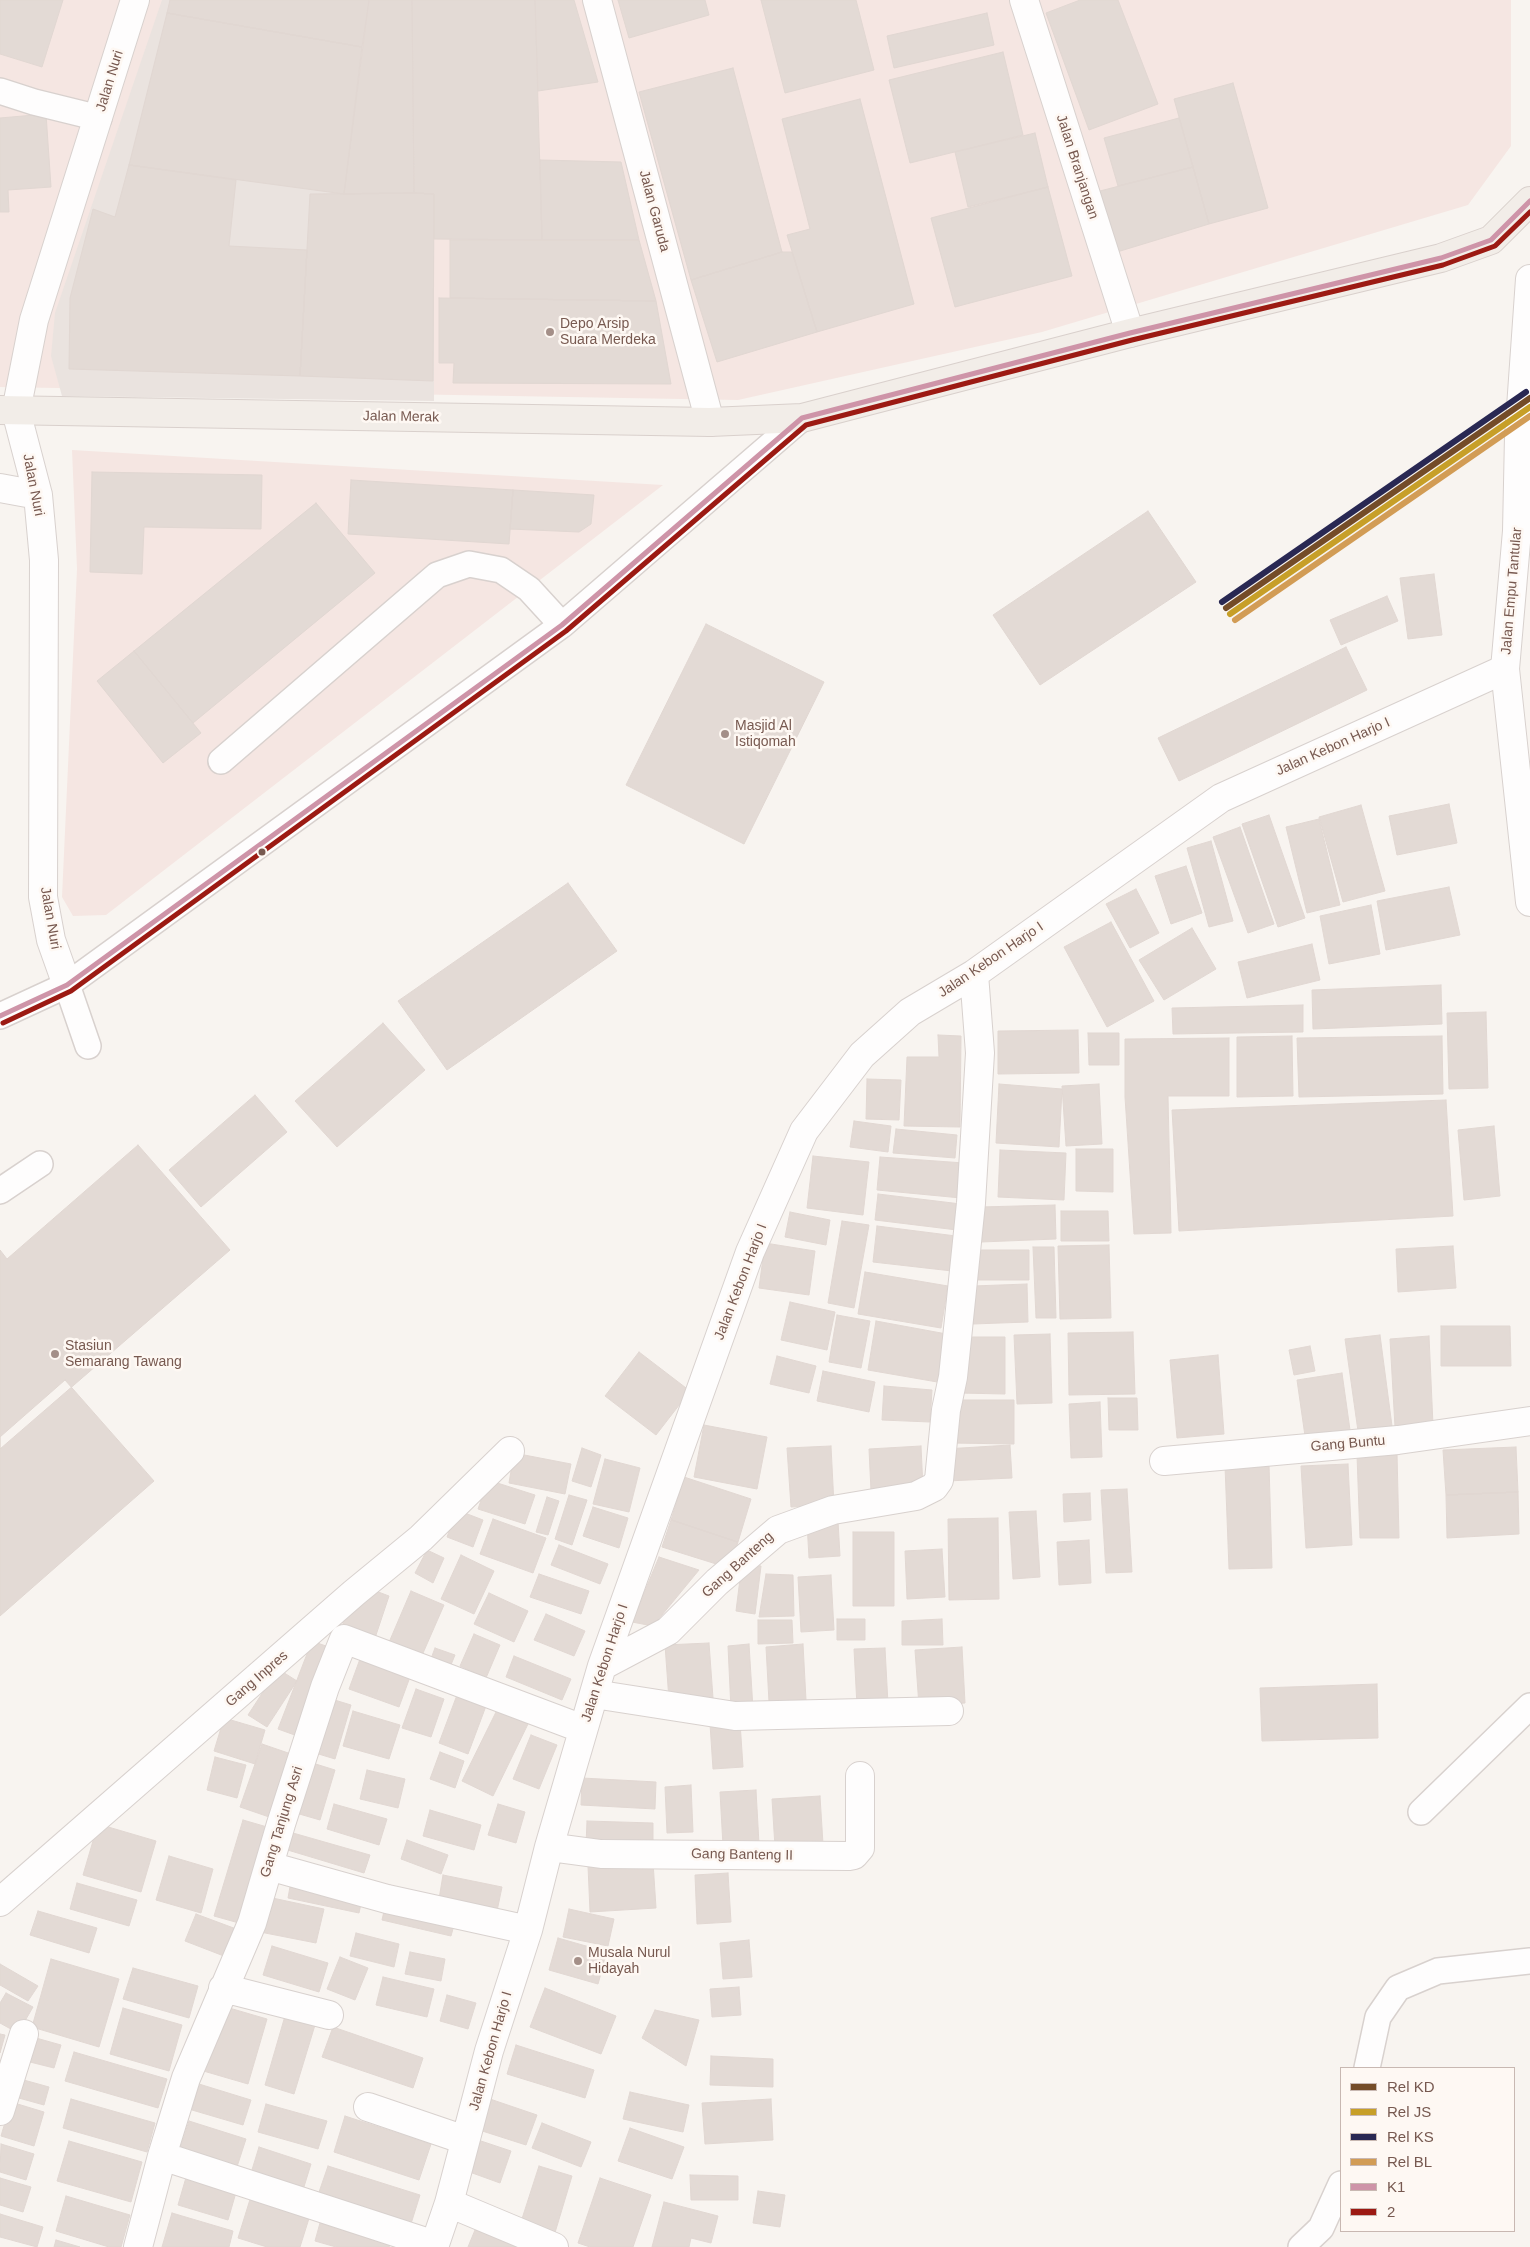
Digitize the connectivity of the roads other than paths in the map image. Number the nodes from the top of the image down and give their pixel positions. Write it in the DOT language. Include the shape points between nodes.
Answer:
graph roads {
  1 [pos="135,0"];
  2 [pos="597,0"];
  3 [pos="1024,0"];
  4 [pos="0,91"];
  5 [pos="99,118"];
  6 [pos="1530,201"];
  7 [pos="1530,279"];
  8 [pos="1130,333"];
  9 [pos="8,410"];
  10 [pos="802,418"];
  11 [pos="710,422"];
  12 [pos="0,488"];
  13 [pos="38,495"];
  14 [pos="1524,532"];
  15 [pos="562,625"];
  16 [pos="1506,669"];
  17 [pos="221,761"];
  18 [pos="1530,902"];
  19 [pos="974,974"];
  20 [pos="67,985"];
  21 [pos="0,1016"];
  22 [pos="88,1046"];
  23 [pos="40,1164"];
  24 [pos="0,1192"];
  25 [pos="1530,1421"];
  26 [pos="510,1451"];
  27 [pos="1164,1461"];
  28 [pos="321,1623"];
  29 [pos="344,1639"];
  30 [pos="602,1666"];
  31 [pos="594,1694"];
  32 [pos="1530,1706"];
  33 [pos="949,1711"];
  34 [pos="583,1728"];
  35 [pos="860,1776"];
  36 [pos="1421,1812"];
  37 [pos="549,1847"];
  38 [pos="269,1866"];
  39 [pos="0,1902"];
  40 [pos="528,1930"];
  41 [pos="1530,1960"];
  42 [pos="223,1988"];
  43 [pos="329,2015"];
  44 [pos="24,2034"];
  45 [pos="1366,2067"];
  46 [pos="368,2107"];
  47 [pos="0,2111"];
  48 [pos="465,2140"];
  49 [pos="162,2156"];
  50 [pos="1340,2186"];
  51 [pos="449,2203"];
  52 [pos="434,2246"];
  53 [pos="138,2247"];
  54 [pos="554,2247"];
  55 [pos="1301,2247"];
  1 -- 5 [label="street, Jalan Nuri"];
  2 -- 11 [label="street, Jalan Garuda"];
  3 -- 8 [label="street, Jalan Branjangan"];
  4 -- 5 [label="lane"];
  5 -- 9 [label="street, Jalan Nuri"];
  6 -- 8 [label="main road, Jalan Merak" via="1491,240 1441,258"];
  7 -- 14 [label="street, Jalan Empu Tantular" via="1519,436"];
  8 -- 10 [label="main road, Jalan Merak"];
  9 -- 11 [label="main road, Jalan Merak"];
  9 -- 13 [label="street, Jalan Nuri"];
  10 -- 11 [label="main road, Jalan Merak"];
  10 -- 15 [label="lane"];
  12 -- 13 [label="street"];
  13 -- 20 [label="street, Jalan Nuri" via="44,560 43,897 51,940"];
  14 -- 16 [label="street, Jalan Empu Tantular"];
  15 -- 17 [label="lane" via="529,589 502,570 469,564 438,575"];
  15 -- 20 [label="lane"];
  16 -- 18 [label="street, Jalan Empu Tantular"];
  16 -- 19 [label="street, Jalan Kebon Harjo I" via="1221,798"];
  19 -- 30 [label="street, Jalan Kebon Harjo I" via="910,1012 862,1055 804,1131 750,1252"];
  19 -- 30 [label="street, Gang Banteng" via="980,1053 971,1203 939,1480 934,1487 916,1496 833,1510 778,1530 717,1582 668,1631"];
  20 -- 21 [label="lane"];
  20 -- 22 [label="lane"];
  23 -- 24 [label="lane"];
  25 -- 27 [label="street, Gang Buntu" via="1398,1440"];
  26 -- 28 [label="street, Gang Inpres" via="421,1538"];
  28 -- 29 [label="street"];
  28 -- 39 [label="street, Gang Inpres"];
  29 -- 34 [label="street"];
  29 -- 38 [label="street, Gang Tanjung Asri" via="325,1687"];
  30 -- 31 [label="street, Jalan Kebon Harjo I"];
  31 -- 33 [label="street" via="735,1716"];
  31 -- 34 [label="street, Jalan Kebon Harjo I"];
  32 -- 36 [label="lane"];
  34 -- 37 [label="street, Jalan Kebon Harjo I"];
  35 -- 37 [label="street, Gang Banteng II" via="860,1848 854,1855 601,1854"];
  37 -- 40 [label="street, Jalan Kebon Harjo I"];
  38 -- 40 [label="street" via="387,1899"];
  38 -- 42 [label="street, Gang Tanjung Asri" via="252,1923"];
  40 -- 48 [label="street, Jalan Kebon Harjo I" via="489,2051"];
  41 -- 45 [label="lane" via="1438,1971 1398,1988 1378,2017"];
  42 -- 43 [label="street"];
  42 -- 49 [label="street, Gang Tanjung Asri" via="186,2078"];
  44 -- 47 [label="street"];
  46 -- 48 [label="street"];
  48 -- 51 [label="street, Jalan Kebon Harjo I"];
  49 -- 52 [label="street"];
  49 -- 53 [label="street, Gang Tanjung Asri"];
  50 -- 55 [label="lane" via="1321,2228"];
  51 -- 52 [label="street, Jalan Kebon Harjo I"];
  51 -- 54 [label="street"];
}
